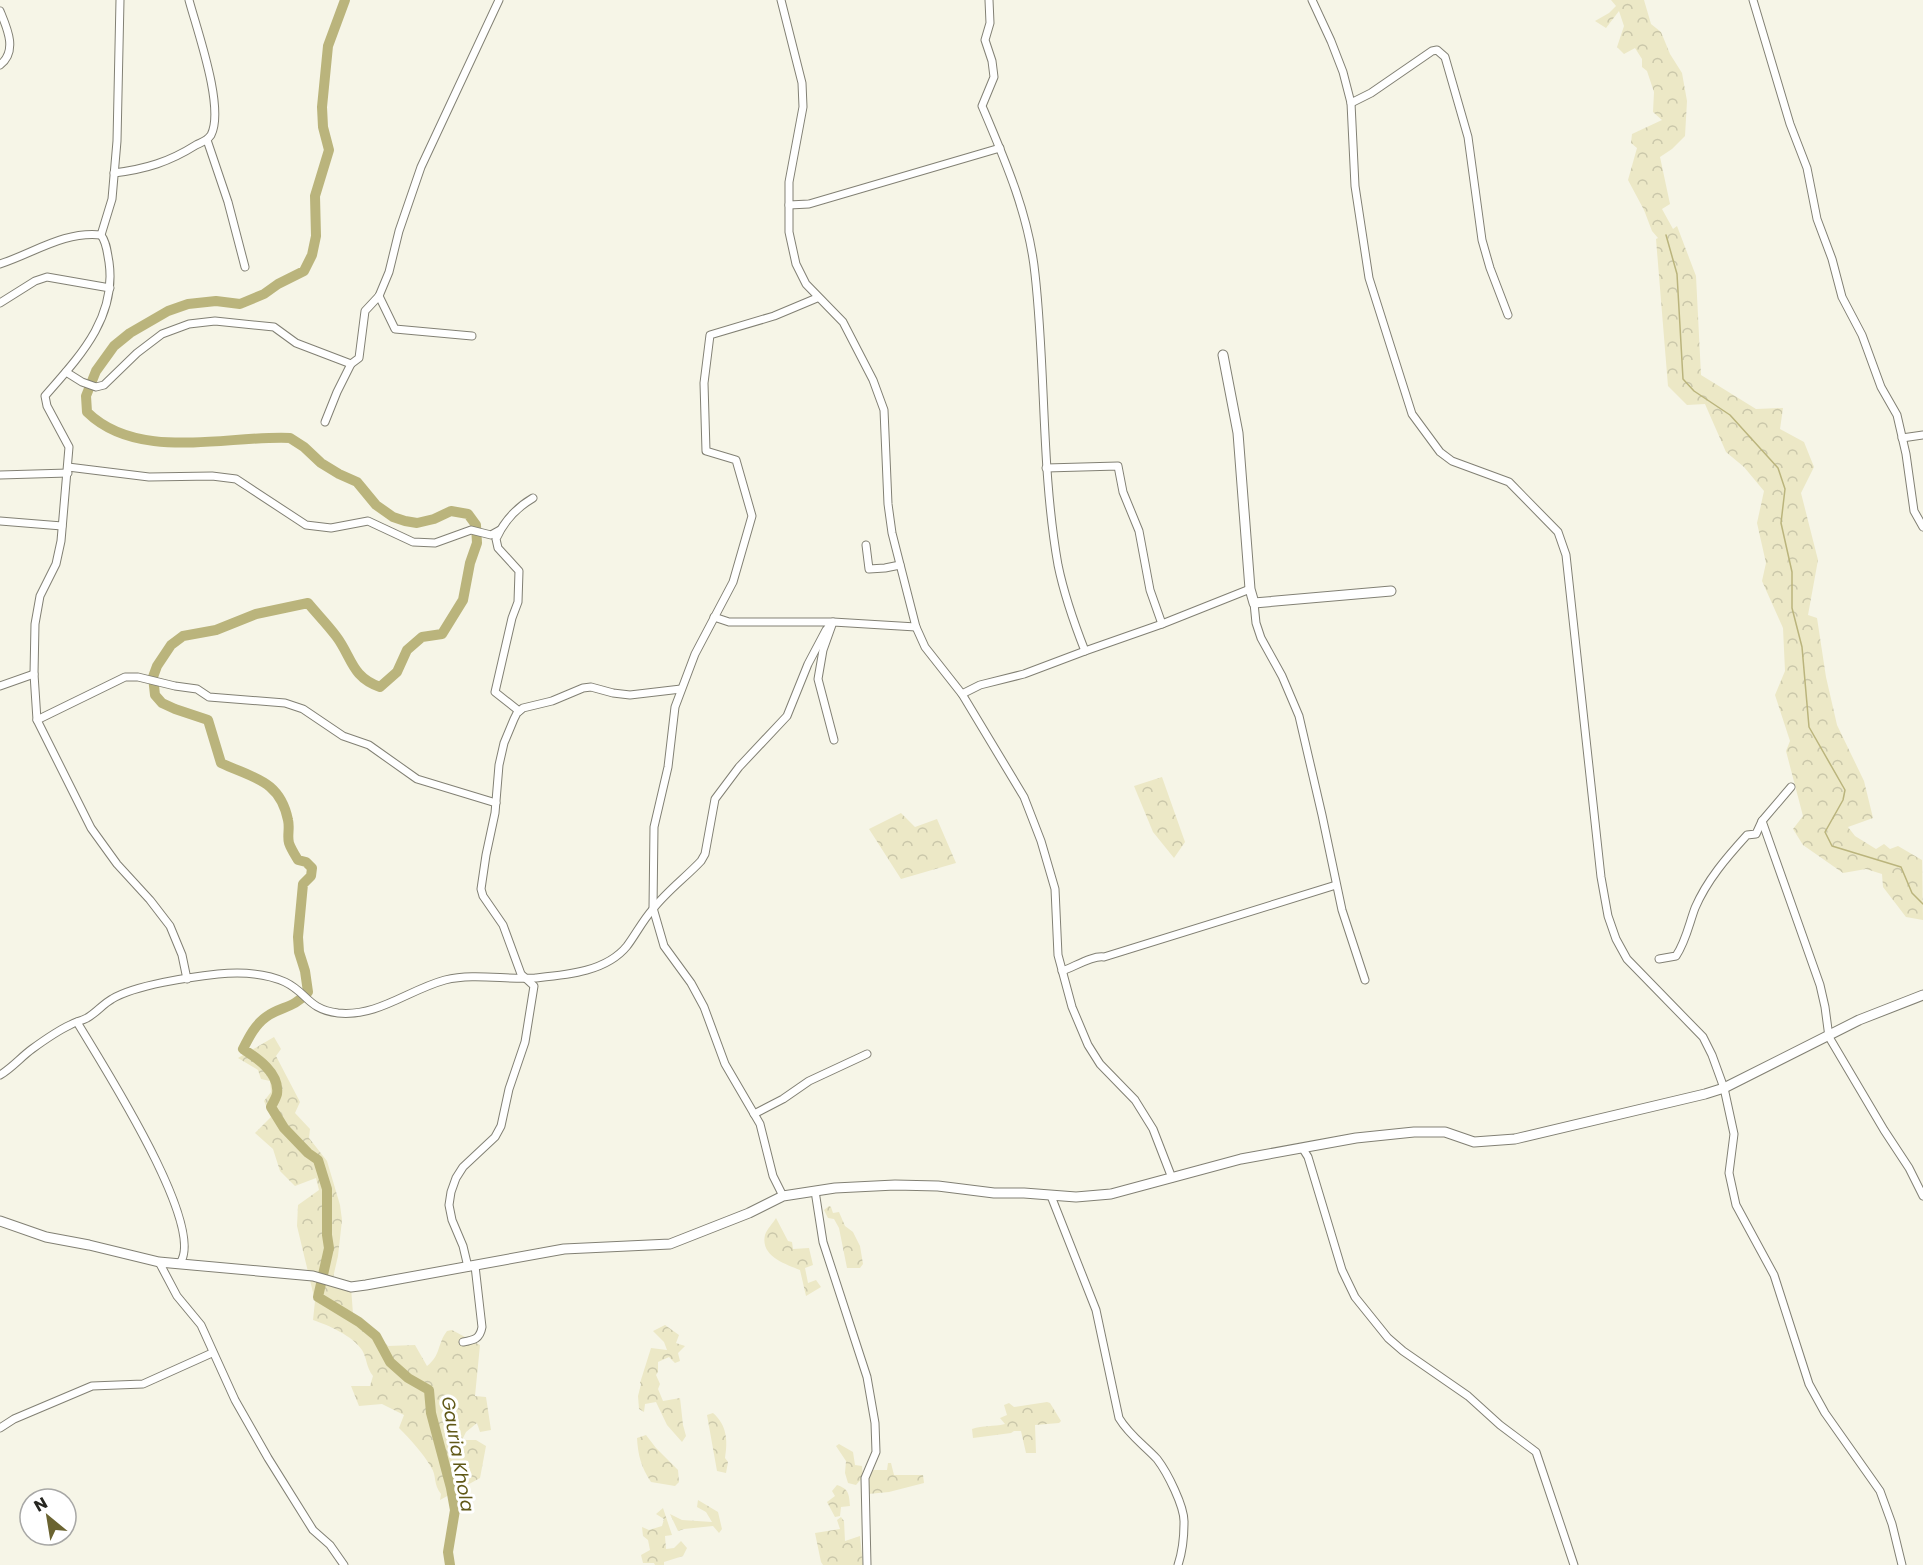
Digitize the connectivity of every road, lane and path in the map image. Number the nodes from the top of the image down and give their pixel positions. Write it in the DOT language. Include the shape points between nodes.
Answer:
graph roads {
  1 [pos="120,0"];
  2 [pos="189,0"];
  3 [pos="499,0"];
  4 [pos="781,0"];
  5 [pos="989,0"];
  6 [pos="1312,0"];
  7 [pos="1753,0"];
  8 [pos="0,11"];
  9 [pos="0,65"];
  10 [pos="1351,104"];
  11 [pos="207,140"];
  12 [pos="1000,148"];
  13 [pos="114,173"];
  14 [pos="789,205"];
  15 [pos="101,235"];
  16 [pos="0,264"];
  17 [pos="245,267"];
  18 [pos="110,288"];
  19 [pos="379,296"];
  20 [pos="817,298"];
  21 [pos="0,303"];
  22 [pos="1508,315"];
  23 [pos="472,336"];
  24 [pos="1223,355"];
  25 [pos="351,364"];
  26 [pos="66,372"];
  27 [pos="326,422"];
  28 [pos="1923,435"];
  29 [pos="1902,438"];
  30 [pos="1046,468"];
  31 [pos="68,470"];
  32 [pos="0,475"];
  33 [pos="533,498"];
  34 [pos="0,521"];
  35 [pos="62,526"];
  36 [pos="1923,527"];
  37 [pos="500,530"];
  38 [pos="866,545"];
  39 [pos="900,565"];
  40 [pos="1250,589"];
  41 [pos="1391,591"];
  42 [pos="1254,603"];
  43 [pos="714,617"];
  44 [pos="833,622"];
  45 [pos="1162,624"];
  46 [pos="916,627"];
  47 [pos="1085,651"];
  48 [pos="34,674"];
  49 [pos="0,686"];
  50 [pos="681,689"];
  51 [pos="962,694"];
  52 [pos="519,711"];
  53 [pos="37,720"];
  54 [pos="834,740"];
  55 [pos="1791,787"];
  56 [pos="496,803"];
  57 [pos="1762,821"];
  58 [pos="1336,885"];
  59 [pos="653,908"];
  60 [pos="1659,959"];
  61 [pos="1062,971"];
  62 [pos="528,978"];
  63 [pos="187,979"];
  64 [pos="1365,980"];
  65 [pos="1923,995"];
  66 [pos="77,1022"];
  67 [pos="1829,1037"];
  68 [pos="867,1054"];
  69 [pos="0,1075"];
  70 [pos="1724,1088"];
  71 [pos="754,1114"];
  72 [pos="1303,1149"];
  73 [pos="1172,1178"];
  74 [pos="815,1191"];
  75 [pos="783,1196"];
  76 [pos="1051,1196"];
  77 [pos="1923,1196"];
  78 [pos="0,1221"];
  79 [pos="159,1262"];
  80 [pos="180,1263"];
  81 [pos="472,1266"];
  82 [pos="463,1342"];
  83 [pos="212,1353"];
  84 [pos="0,1428"];
  85 [pos="344,1565"];
  86 [pos="867,1565"];
  87 [pos="1178,1565"];
  88 [pos="1574,1565"];
  89 [pos="1902,1565"];
  1 -- 13 [label="street"];
  2 -- 11 [label="street" via="211,78 214,128"];
  3 -- 19 [label="street" via="421,167"];
  4 -- 14 [label="street" via="802,83 803,107 789,182"];
  5 -- 12 [label="street" via="990,23 985,40 994,77 982,106"];
  6 -- 10 [label="street" via="1343,72"];
  7 -- 29 [label="street" via="1786,113 1807,168 1817,219 1842,297 1897,415"];
  8 -- 9 [label="street" via="8,29 10,48"];
  10 -- 22 [label="street" via="1432,51 1441,51 1468,137 1482,240"];
  10 -- 70 [label="street" via="1355,186 1369,278 1412,414 1440,452 1452,461 1509,482 1558,532 1566,555 1608,916 1627,959 1703,1038"];
  11 -- 13 [label="street" via="170,161"];
  11 -- 17 [label="street"];
  12 -- 14 [label="street" via="809,204"];
  12 -- 30 [label="street" via="1019,200 1035,273"];
  13 -- 15 [label="street" via="112,199"];
  14 -- 20 [label="street" via="789,232 796,264"];
  15 -- 16 [label="street" via="59,240"];
  15 -- 18 [label="street" via="106,241"];
  18 -- 21 [label="street" via="47,277"];
  18 -- 26 [label="street" via="104,316"];
  19 -- 23 [label="street" via="395,329"];
  19 -- 25 [label="street" via="365,311 359,358"];
  20 -- 39 [label="street" via="843,322 884,410 888,504"];
  20 -- 43 [label="street" via="710,335 704,384 706,451 736,460 752,516 733,582"];
  24 -- 40 [label="street" via="1238,433"];
  25 -- 26 [label="street" via="296,343 274,327 215,321 189,324 162,334 104,385 96,387"];
  25 -- 27 [label="street"];
  26 -- 31 [label="street" via="45,396 69,447"];
  28 -- 29 [label="street"];
  29 -- 36 [label="street" via="1914,511"];
  30 -- 45 [label="street" via="1118,466"];
  30 -- 47 [label="street" via="1059,565"];
  31 -- 32 [label="street"];
  31 -- 35 [label="street"];
  31 -- 37 [label="street" via="236,479 306,525 331,528 368,521 413,542 435,543 471,530 491,536"];
  33 -- 37 [label="street" via="520,506"];
  34 -- 35 [label="street"];
  35 -- 48 [label="street" via="56,564 40,596"];
  37 -- 52 [label="street" via="498,548 519,571 519,595 495,692"];
  38 -- 39 [label="street" via="869,569"];
  39 -- 46 [label="street"];
  40 -- 42 [label="street"];
  40 -- 45 [label="street"];
  41 -- 42 [label="street"];
  42 -- 58 [label="street" via="1261,638 1299,716"];
  43 -- 44 [label="street" via="729,622"];
  43 -- 50 [label="street"];
  44 -- 46 [label="street"];
  44 -- 54 [label="street" via="818,679"];
  44 -- 59 [label="street" via="808,664 787,716 715,799 701,861"];
  45 -- 47 [label="street"];
  46 -- 51 [label="street" via="925,647"];
  47 -- 51 [label="street"];
  48 -- 49 [label="street"];
  48 -- 53 [label="street"];
  50 -- 52 [label="street" via="630,694 583,688"];
  50 -- 59 [label="street" via="654,827"];
  51 -- 61 [label="street" via="1024,797 1041,841 1055,889"];
  52 -- 56 [label="street" via="504,743"];
  53 -- 56 [label="street" via="125,677 197,689 209,697 285,703 369,746 417,779"];
  53 -- 63 [label="street" via="91,828 170,926"];
  55 -- 57 [label="street"];
  56 -- 62 [label="street" via="481,889 504,925 521,974"];
  57 -- 60 [label="street" via="1756,834 1747,835 1725,858 1703,891 1676,956"];
  57 -- 67 [label="street" via="1820,985"];
  58 -- 61 [label="street" via="1097,956"];
  58 -- 64 [label="street"];
  59 -- 62 [label="street" via="626,948 612,960 566,974"];
  59 -- 71 [label="street" via="664,946 704,1007 725,1064"];
  61 -- 73 [label="street" via="1088,1045 1109,1075 1135,1100 1153,1129"];
  62 -- 63 [label="street" via="459,977 424,987 379,1009 359,1013 326,1011 312,1005 284,982 266,976 245,973"];
  62 -- 81 [label="street" via="534,986 525,1042 501,1126 463,1167 451,1192 452,1220"];
  63 -- 66 [label="street" via="112,999"];
  65 -- 67 [label="street" via="1859,1020"];
  66 -- 69 [label="street" via="31,1050"];
  66 -- 80 [label="street" via="165,1180 181,1223 185,1247"];
  67 -- 70 [label="street"];
  67 -- 77 [label="street"];
  68 -- 71 [label="street" via="809,1081"];
  70 -- 72 [label="street" via="1515,1139 1474,1142 1445,1132 1414,1132"];
  70 -- 89 [label="street" via="1734,1134 1729,1173 1736,1205 1774,1275 1809,1384 1880,1491"];
  71 -- 75 [label="street"];
  72 -- 73 [label="street" via="1241,1159"];
  72 -- 88 [label="street" via="1342,1270 1355,1297 1396,1345 1468,1396 1536,1452"];
  73 -- 76 [label="street" via="1111,1194"];
  74 -- 75 [label="street"];
  74 -- 76 [label="street" via="895,1185"];
  74 -- 86 [label="street" via="823,1242 867,1377 875,1423 876,1452 865,1478"];
  75 -- 81 [label="street" via="669,1244 564,1249"];
  76 -- 87 [label="street" via="1096,1310 1119,1418 1157,1460 1179,1502 1185,1521"];
  78 -- 79 [label="street" via="46,1237"];
  79 -- 80 [label="street"];
  79 -- 83 [label="street" via="177,1296 201,1325"];
  80 -- 81 [label="street" via="313,1276 351,1287"];
  81 -- 82 [label="street" via="482,1327 477,1339"];
  83 -- 84 [label="street" via="143,1384 92,1386"];
  83 -- 85 [label="street" via="274,1468 313,1530"];
}
